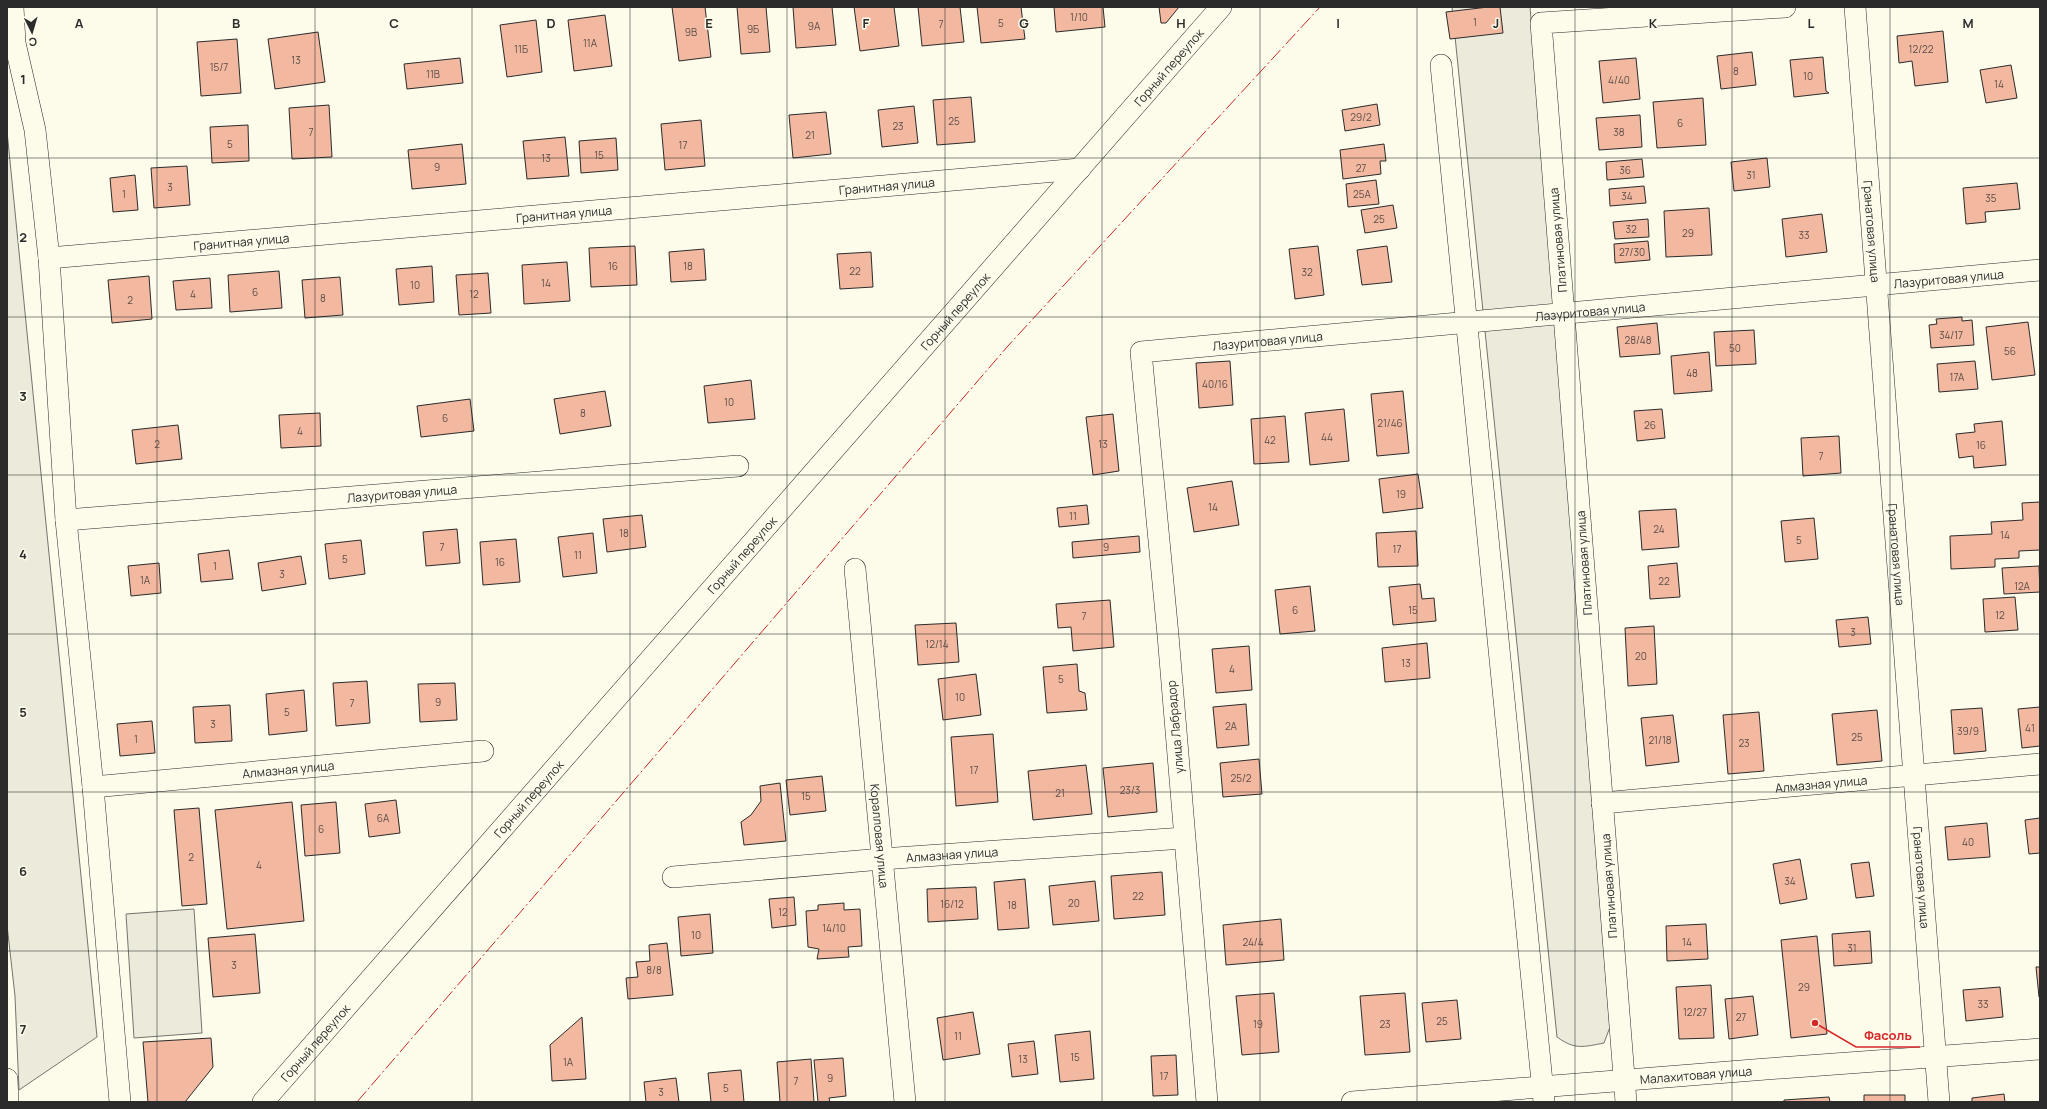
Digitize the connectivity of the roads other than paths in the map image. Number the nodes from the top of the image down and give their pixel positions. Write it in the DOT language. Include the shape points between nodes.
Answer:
graph roads {
  1 [pos="13,7"];
  2 [pos="1221,7"];
  3 [pos="1785,7"];
  4 [pos="1856,7"];
  5 [pos="1441,65"];
  6 [pos="1080,169"];
  7 [pos="50,258"];
  8 [pos="2040,270"];
  9 [pos="1877,284"];
  10 [pos="1564,313"];
  11 [pos="1466,322"];
  12 [pos="1141,352"];
  13 [pos="738,466"];
  14 [pos="66,520"];
  15 [pos="855,569"];
  16 [pos="483,752"];
  17 [pos="2040,764"];
  18 [pos="1913,776"];
  19 [pos="93,786"];
  20 [pos="1602,803"];
  21 [pos="1184,838"];
  22 [pos="882,859"];
  23 [pos="673,878"];
  24 [pos="2040,1049"];
  25 [pos="1936,1057"];
  26 [pos="7,1079"];
  27 [pos="1624,1080"];
  28 [pos="1544,1095"];
  29 [pos="8,1102"];
  30 [pos="120,1102"];
  31 [pos="263,1102"];
  32 [pos="905,1102"];
  33 [pos="1207,1102"];
  34 [pos="1352,1102"];
  35 [pos="1626,1102"];
  36 [pos="1939,1102"];
  1 -- 7 [label="street" via="15,43 35,130"];
  2 -- 6 [label="street, Горный переулок"];
  3 -- 10 [label="street, Платиновая улица" via="1541,23"];
  4 -- 9 [label="street, Гранатовая улица"];
  5 -- 11 [label="street"];
  6 -- 7 [label="street, Гранитная улица"];
  6 -- 31 [label="street, Горный переулок"];
  7 -- 14 [label="street"];
  8 -- 9 [label="street, Лазуритовая улица"];
  9 -- 10 [label="street, Лазуритовая улица"];
  9 -- 18 [label="street, Гранатовая улица"];
  10 -- 11 [label="street, Лазуритовая улица"];
  10 -- 20 [label="street, Платиновая улица"];
  11 -- 12 [label="street, Лазуритовая улица"];
  11 -- 28 [label="street"];
  12 -- 21 [label="street, улица Лабрадор"];
  13 -- 14 [label="street, Лазуритовая улица"];
  14 -- 19 [label="street"];
  15 -- 22 [label="street, Коралловая улица"];
  16 -- 19 [label="street, Алмазная улица"];
  17 -- 18 [label="street, Алмазная улица"];
  18 -- 20 [label="street, Алмазная улица"];
  18 -- 25 [label="street, Гранатовая улица"];
  19 -- 30 [label="street"];
  20 -- 27 [label="street, Платиновая улица"];
  21 -- 22 [label="street, Алмазная улица"];
  21 -- 33 [label="street, улица Лабрадор"];
  22 -- 23 [label="street, Алмазная улица"];
  22 -- 32 [label="street, Коралловая улица"];
  24 -- 25 [label="street, Малахитовая улица"];
  25 -- 27 [label="street, Малахитовая улица"];
  25 -- 36 [label="street, Гранатовая улица"];
  26 -- 29 [label="street"];
  27 -- 28 [label="street, Малахитовая улица"];
  27 -- 35 [label="street, Платиновая улица"];
  28 -- 34 [label="street, Малахитовая улица"];
}
